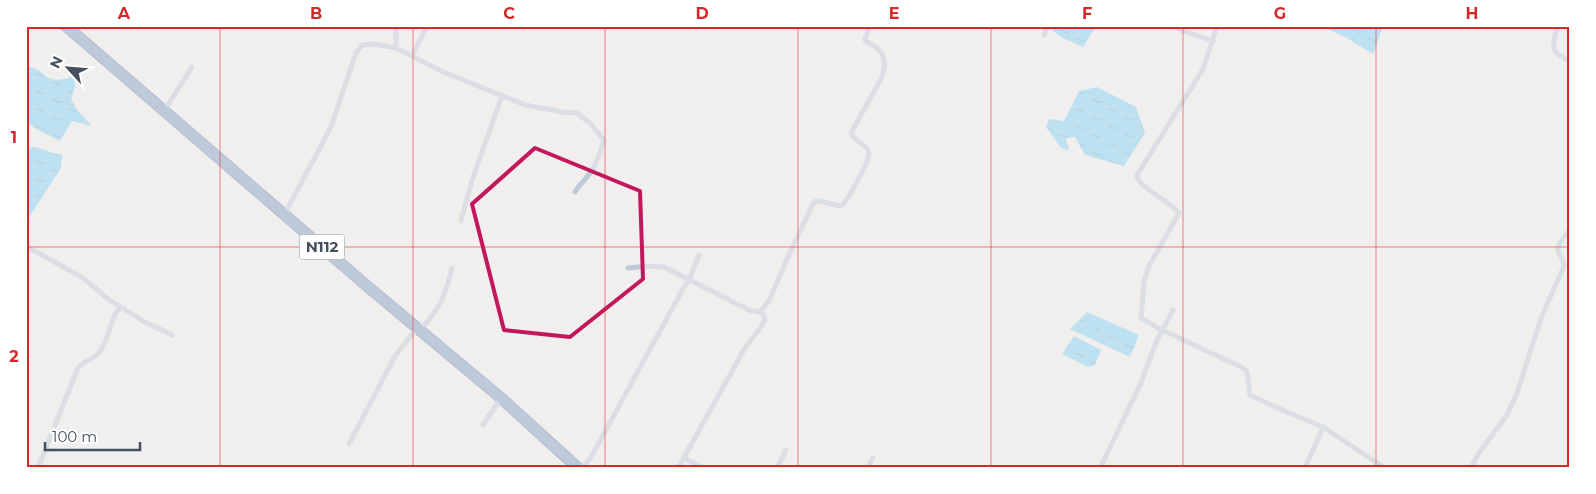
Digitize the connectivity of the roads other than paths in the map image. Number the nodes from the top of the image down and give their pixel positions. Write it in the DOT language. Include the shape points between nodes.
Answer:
graph roads {
  1 [pos="66,26"];
  2 [pos="396,26"];
  3 [pos="427,26"];
  4 [pos="869,26"];
  5 [pos="1047,26"];
  6 [pos="1174,26"];
  7 [pos="1217,26"];
  8 [pos="1558,26"];
  9 [pos="1044,35"];
  10 [pos="1213,41"];
  11 [pos="396,48"];
  12 [pos="412,56"];
  13 [pos="1570,62"];
  14 [pos="192,67"];
  15 [pos="502,96"];
  16 [pos="164,111"];
  17 [pos="575,192"];
  18 [pos="284,215"];
  19 [pos="461,221"];
  20 [pos="1570,230"];
  21 [pos="26,246"];
  22 [pos="698,255"];
  23 [pos="1567,267"];
  24 [pos="452,268"];
  25 [pos="628,268"];
  26 [pos="689,280"];
  27 [pos="124,308"];
  28 [pos="1172,310"];
  29 [pos="761,311"];
  30 [pos="417,328"];
  31 [pos="1162,330"];
  32 [pos="172,335"];
  33 [pos="501,398"];
  34 [pos="484,425"];
  35 [pos="1323,427"];
  36 [pos="349,444"];
  37 [pos="786,450"];
  38 [pos="684,458"];
  39 [pos="873,458"];
  40 [pos="38,468"];
  41 [pos="578,468"];
  42 [pos="582,468"];
  43 [pos="678,468"];
  44 [pos="703,468"];
  45 [pos="777,468"];
  46 [pos="868,468"];
  47 [pos="1100,468"];
  48 [pos="1305,468"];
  49 [pos="1385,468"];
  50 [pos="1471,468"];
  1 -- 16 [label="highway, N112"];
  2 -- 11 [label="street"];
  3 -- 12 [label="street"];
  4 -- 29 [label="street" via="865,40 878,48 885,68 851,134 868,150 868,159 842,205 820,201 813,204 769,301"];
  5 -- 9 [label="street"];
  6 -- 10 [label="street"];
  7 -- 10 [label="street"];
  8 -- 13 [label="street" via="1553,48 1555,53"];
  10 -- 31 [label="street" via="1203,69 1137,175 1141,185 1179,213 1144,281 1141,318"];
  11 -- 12 [label="street"];
  11 -- 18 [label="street" via="362,45 356,53 331,127"];
  12 -- 15 [label="street"];
  14 -- 16 [label="street"];
  15 -- 17 [label="street" via="535,107 577,113 604,140 594,168"];
  15 -- 19 [label="street"];
  16 -- 18 [label="highway, N112"];
  18 -- 30 [label="highway, N112"];
  20 -- 23 [label="street" via="1558,247"];
  21 -- 27 [label="street" via="83,278"];
  22 -- 26 [label="street"];
  23 -- 50 [label="street" via="1541,318 1510,408"];
  24 -- 30 [label="street" via="440,304 429,320"];
  25 -- 26 [label="street" via="664,267"];
  26 -- 29 [label="street" via="749,310"];
  26 -- 42 [label="street" via="590,459"];
  27 -- 32 [label="street" via="158,330"];
  27 -- 40 [label="street" via="115,314 97,355 78,368"];
  28 -- 31 [label="street"];
  29 -- 38 [label="street" via="765,319 761,327 744,348"];
  30 -- 33 [label="highway, N112"];
  30 -- 36 [label="street" via="395,356"];
  31 -- 35 [label="street" via="1247,371 1250,394"];
  31 -- 47 [label="street"];
  33 -- 34 [label="street"];
  33 -- 41 [label="highway, N112"];
  35 -- 48 [label="street"];
  35 -- 49 [label="street"];
  37 -- 45 [label="street"];
  38 -- 43 [label="street"];
  38 -- 44 [label="street"];
  39 -- 46 [label="street"];
}
